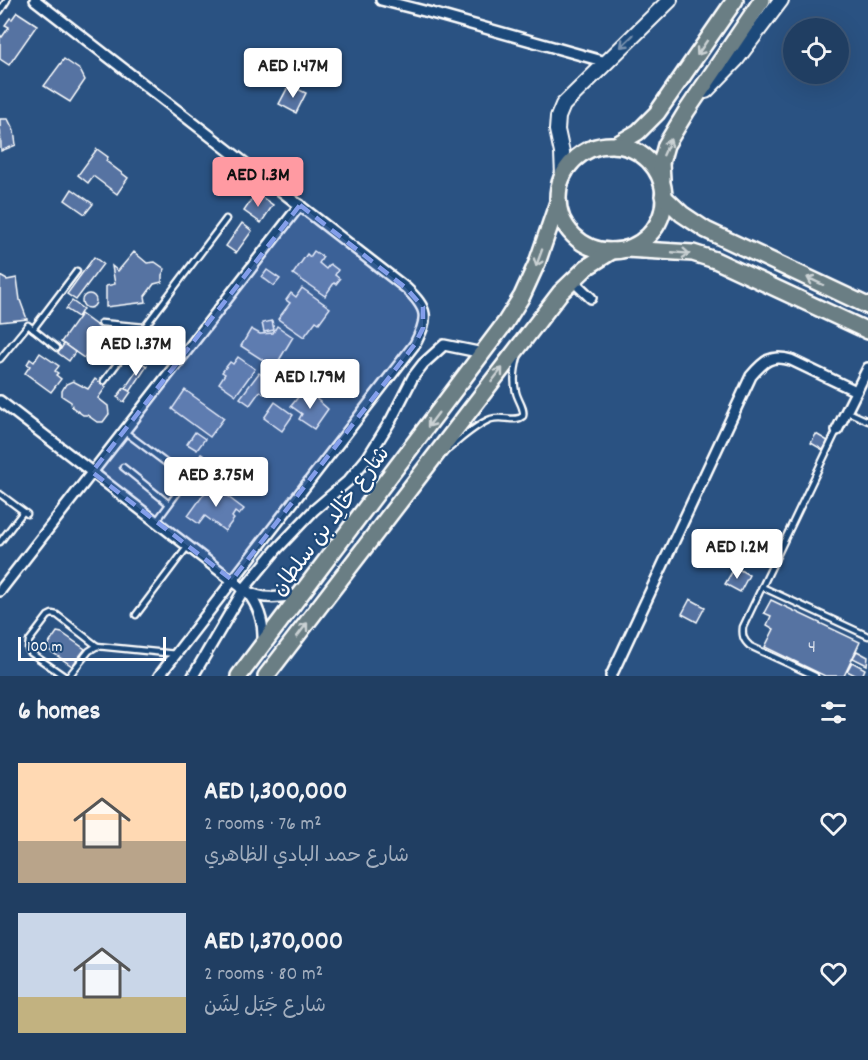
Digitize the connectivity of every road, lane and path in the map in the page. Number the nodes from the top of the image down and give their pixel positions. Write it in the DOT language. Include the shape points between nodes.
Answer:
graph roads {
  1 [pos="7,0"];
  2 [pos="35,0"];
  3 [pos="381,0"];
  4 [pos="669,0"];
  5 [pos="735,0"];
  6 [pos="762,0"];
  7 [pos="781,0"];
  8 [pos="0,10"];
  9 [pos="606,62"];
  10 [pos="686,112"];
  11 [pos="616,145"];
  12 [pos="563,176"];
  13 [pos="663,191"];
  14 [pos="558,202"];
  15 [pos="300,205"];
  16 [pos="226,219"];
  17 [pos="618,250"];
  18 [pos="76,271"];
  19 [pos="572,280"];
  20 [pos="591,298"];
  21 [pos="868,306"];
  22 [pos="101,323"];
  23 [pos="145,327"];
  24 [pos="33,329"];
  25 [pos="868,331"];
  26 [pos="522,343"];
  27 [pos="57,348"];
  28 [pos="184,353"];
  29 [pos="483,353"];
  30 [pos="0,359"];
  31 [pos="868,368"];
  32 [pos="104,381"];
  33 [pos="856,391"];
  34 [pos="0,401"];
  35 [pos="846,411"];
  36 [pos="868,421"];
  37 [pos="837,430"];
  38 [pos="124,431"];
  39 [pos="428,465"];
  40 [pos="123,467"];
  41 [pos="92,472"];
  42 [pos="0,494"];
  43 [pos="169,504"];
  44 [pos="156,522"];
  45 [pos="0,542"];
  46 [pos="188,546"];
  47 [pos="232,580"];
  48 [pos="762,587"];
  49 [pos="245,590"];
  50 [pos="0,591"];
  51 [pos="302,594"];
  52 [pos="136,615"];
  53 [pos="868,636"];
  54 [pos="97,646"];
  55 [pos="262,646"];
  56 [pos="176,654"];
  57 [pos="66,676"];
  58 [pos="159,676"];
  59 [pos="193,676"];
  60 [pos="239,676"];
  61 [pos="266,676"];
  62 [pos="611,676"];
  63 [pos="815,676"];
  1 -- 8 [label="lane"];
  2 -- 15 [label="street"];
  3 -- 9 [label="street"];
  4 -- 9 [label="main road, one-way"];
  5 -- 11 [label="main road, one-way" via="657,113 638,132"];
  6 -- 10 [label="main road"];
  7 -- 10 [label="main road" via="736,60"];
  9 -- 12 [label="main road" via="563,105 558,117"];
  13 -- 10 [label="main road, one-way" via="663,155"];
  11 -- 12 [label="main road" via="603,145 579,155"];
  11 -- 13 [label="main road" via="645,158 658,173"];
  12 -- 14 [label="main road"];
  13 -- 17 [label="main road" via="657,224 636,244"];
  21 -- 13 [label="main road, one-way" via="706,230 682,214"];
  14 -- 17 [label="main road" via="562,218 582,242 596,249"];
  14 -- 29 [label="main road, شارع خالِد بن سلطان, one-way" via="522,296"];
  15 -- 28 [label="street"];
  15 -- 47 [label="street" via="406,288 423,307 425,317 415,344"];
  16 -- 23 [label="lane"];
  17 -- 19 [label="main road, شارع خالِد بن سلطان"];
  17 -- 25 [label="main road, one-way" via="693,254 714,260"];
  18 -- 24 [label="lane"];
  19 -- 20 [label="street"];
  19 -- 26 [label="main road, شارع خالِد بن سلطان"];
  22 -- 23 [label="lane"];
  23 -- 28 [label="lane"];
  23 -- 32 [label="lane"];
  24 -- 27 [label="lane"];
  24 -- 30 [label="lane" via="28,325"];
  39 -- 26 [label="main road, شارع خالِد بن سلطان, one-way"];
  26 -- 39 [label="lane" via="515,383 524,411 522,418 489,420"];
  28 -- 38 [label="street"];
  29 -- 49 [label="street" via="444,345 423,364 368,457 276,550"];
  29 -- 51 [label="main road, شارع خالِد بن سلطان, one-way"];
  31 -- 33 [label="street"];
  33 -- 35 [label="street"];
  33 -- 62 [label="street" via="782,357 761,364 751,376"];
  34 -- 41 [label="street"];
  35 -- 36 [label="lane"];
  35 -- 37 [label="street"];
  37 -- 48 [label="lane"];
  38 -- 41 [label="street"];
  38 -- 43 [label="lane" via="180,474 182,485"];
  61 -- 39 [label="main road, شارع خالِد بن سلطان, one-way"];
  40 -- 43 [label="lane"];
  41 -- 44 [label="street"];
  41 -- 50 [label="street"];
  42 -- 45 [label="lane" via="25,513"];
  43 -- 44 [label="lane"];
  44 -- 46 [label="street"];
  46 -- 47 [label="street"];
  46 -- 52 [label="lane"];
  47 -- 49 [label="street"];
  47 -- 56 [label="street"];
  48 -- 53 [label="lane"];
  48 -- 63 [label="lane" via="743,627 743,638 750,646"];
  49 -- 51 [label="street" via="269,598"];
  49 -- 55 [label="street" via="259,613"];
  49 -- 59 [label="street"];
  51 -- 55 [label="main road, شارع خالِد بن سلطان"];
  54 -- 56 [label="lane"];
  54 -- 57 [label="lane"];
  54 -- 57 [label="lane" via="57,615 48,616 29,641 28,649"];
  55 -- 60 [label="main road, شارع خالِد بن سلطان"];
  56 -- 58 [label="street"];
}
